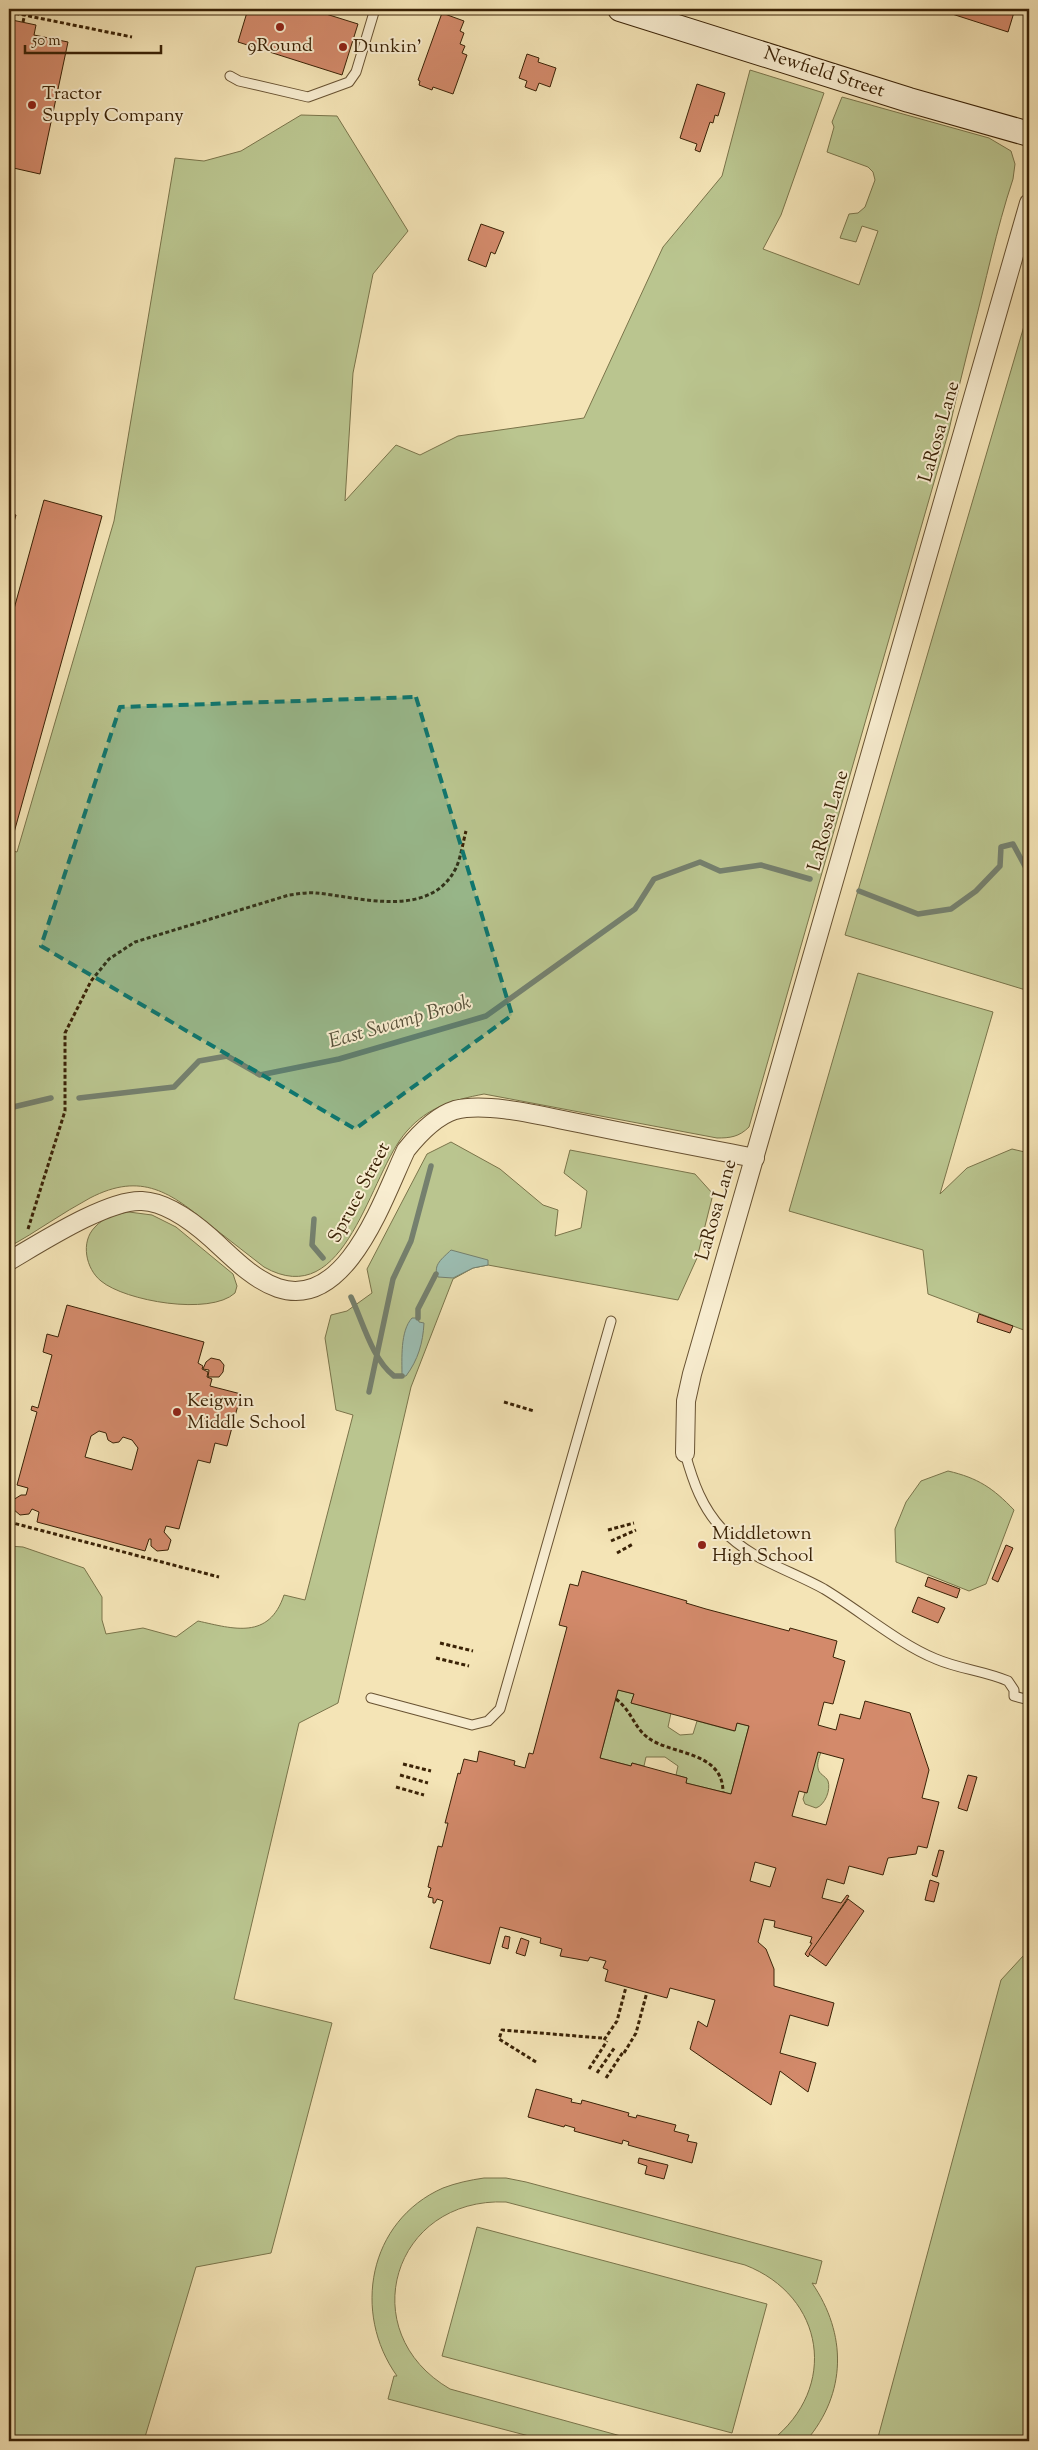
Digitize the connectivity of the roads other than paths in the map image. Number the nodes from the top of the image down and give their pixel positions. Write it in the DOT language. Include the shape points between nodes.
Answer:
graph roads {
  1 [pos="375,9"];
  2 [pos="620,9"];
  3 [pos="230,76"];
  4 [pos="1029,134"];
  5 [pos="1029,203"];
  6 [pos="755,1158"];
  7 [pos="9,1261"];
  8 [pos="611,1321"];
  9 [pos="685,1453"];
  10 [pos="371,1698"];
  11 [pos="1029,1700"];
  1 -- 3 [label="lane" via="356,72 349,82 308,97"];
  2 -- 4 [label="main road, Newfield Street" via="909,100"];
  5 -- 6 [label="street, LaRosa Lane"];
  6 -- 7 [label="street, Spruce Street" via="524,1113 473,1108 455,1110 438,1119 414,1140 406,1150 357,1250 335,1275 312,1288 293,1291 276,1287 251,1272 185,1218 159,1204 145,1201 106,1208"];
  6 -- 9 [label="street, LaRosa Lane" via="692,1374 685,1410"];
  8 -- 10 [label="lane" via="500,1709 488,1721 472,1725"];
  9 -- 11 [label="lane" via="697,1492 710,1516 724,1532 752,1553 824,1589 923,1653 947,1664 1008,1681 1014,1696"];
}
